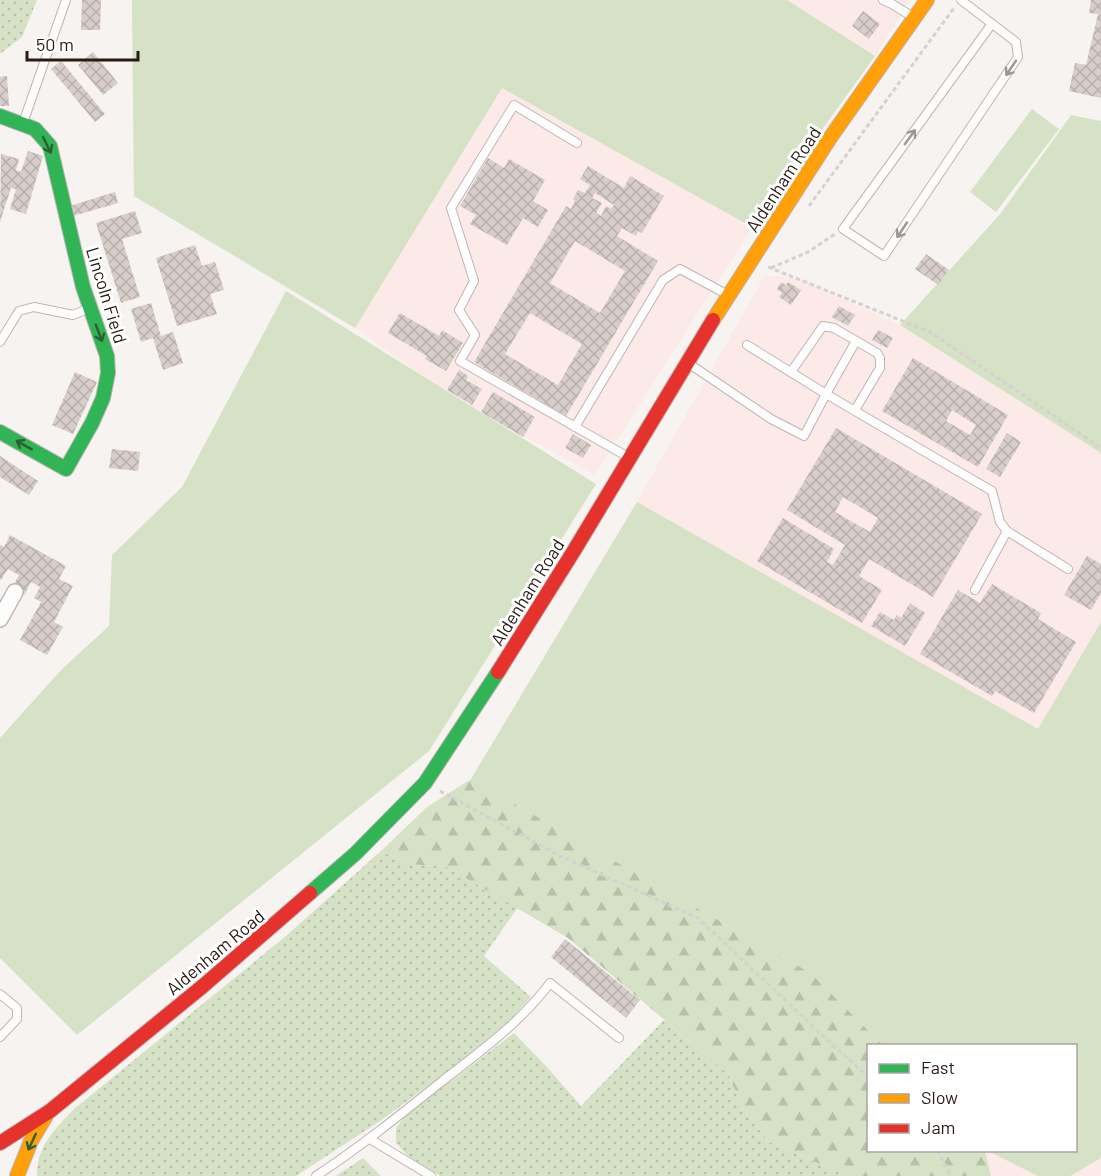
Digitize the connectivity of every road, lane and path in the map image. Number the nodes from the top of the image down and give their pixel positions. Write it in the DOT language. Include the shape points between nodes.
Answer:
graph roads {
  1 [pos="66,0"];
  2 [pos="883,0"];
  3 [pos="927,0"];
  4 [pos="961,0"];
  5 [pos="952,10"];
  6 [pos="915,18"];
  7 [pos="991,25"];
  8 [pos="0,116"];
  9 [pos="23,123"];
  10 [pos="577,143"];
  11 [pos="824,187"];
  12 [pos="843,229"];
  13 [pos="730,296"];
  14 [pos="89,309"];
  15 [pos="856,341"];
  16 [pos="0,342"];
  17 [pos="747,345"];
  18 [pos="686,362"];
  19 [pos="791,372"];
  20 [pos="826,394"];
  21 [pos="855,410"];
  22 [pos="575,426"];
  23 [pos="0,432"];
  24 [pos="1101,448"];
  25 [pos="629,458"];
  26 [pos="1007,531"];
  27 [pos="1068,569"];
  28 [pos="975,590"];
  29 [pos="15,592"];
  30 [pos="0,618"];
  31 [pos="425,783"];
  32 [pos="0,994"];
  33 [pos="0,1037"];
  34 [pos="619,1038"];
  35 [pos="867,1075"];
  36 [pos="50,1111"];
  37 [pos="370,1139"];
  38 [pos="0,1143"];
  39 [pos="938,1152"];
  40 [pos="5,1157"];
  41 [pos="16,1176"];
  42 [pos="316,1176"];
  43 [pos="432,1176"];
  44 [pos="951,1176"];
  1 -- 9 [label="lane"];
  2 -- 6 [label="lane"];
  3 -- 6 [label="main road, Aldenham Road"];
  4 -- 7 [label="lane"];
  5 -- 11 [label="path"];
  6 -- 13 [label="main road, Aldenham Road" via="830,138"];
  12 -- 7 [label="lane, one-way"];
  7 -- 12 [label="lane, one-way" via="1016,42 1018,57 885,256"];
  8 -- 9 [label="main road, Lincoln Field"];
  9 -- 14 [label="main road, Lincoln Field, one-way" via="35,129 50,146"];
  10 -- 22 [label="lane" via="514,105 451,208 474,281 459,310 475,335 460,361"];
  12 -- 24 [label="path" via="808,252 769,267 930,332"];
  13 -- 18 [label="main road, Aldenham Road"];
  13 -- 22 [label="lane" via="680,269 663,280"];
  14 -- 16 [label="lane" via="73,315 34,307 19,311"];
  14 -- 23 [label="main road, Lincoln Field, one-way" via="106,354 106,387 66,469"];
  15 -- 19 [label="lane" via="824,326"];
  15 -- 20 [label="lane"];
  15 -- 21 [label="lane" via="877,353 881,363"];
  17 -- 19 [label="lane"];
  18 -- 20 [label="lane" via="771,419 804,436"];
  18 -- 25 [label="main road, Aldenham Road"];
  19 -- 20 [label="lane"];
  20 -- 21 [label="lane"];
  21 -- 26 [label="lane" via="992,491 1000,522"];
  22 -- 25 [label="lane"];
  25 -- 31 [label="main road, Aldenham Road"];
  26 -- 27 [label="lane"];
  26 -- 28 [label="lane"];
  29 -- 30 [label="street"];
  31 -- 35 [label="path" via="560,856 698,918"];
  31 -- 36 [label="main road, Aldenham Road" via="314,891"];
  32 -- 33 [label="lane" via="17,1008 17,1019"];
  34 -- 37 [label="lane" via="550,983 508,1030"];
  36 -- 38 [label="main road, Aldenham Road"];
  36 -- 41 [label="main road, Aldenham Road, one-way"];
  37 -- 42 [label="lane"];
  37 -- 43 [label="lane"];
  39 -- 44 [label="path"];
  40 -- 41 [label="main road"];
}
